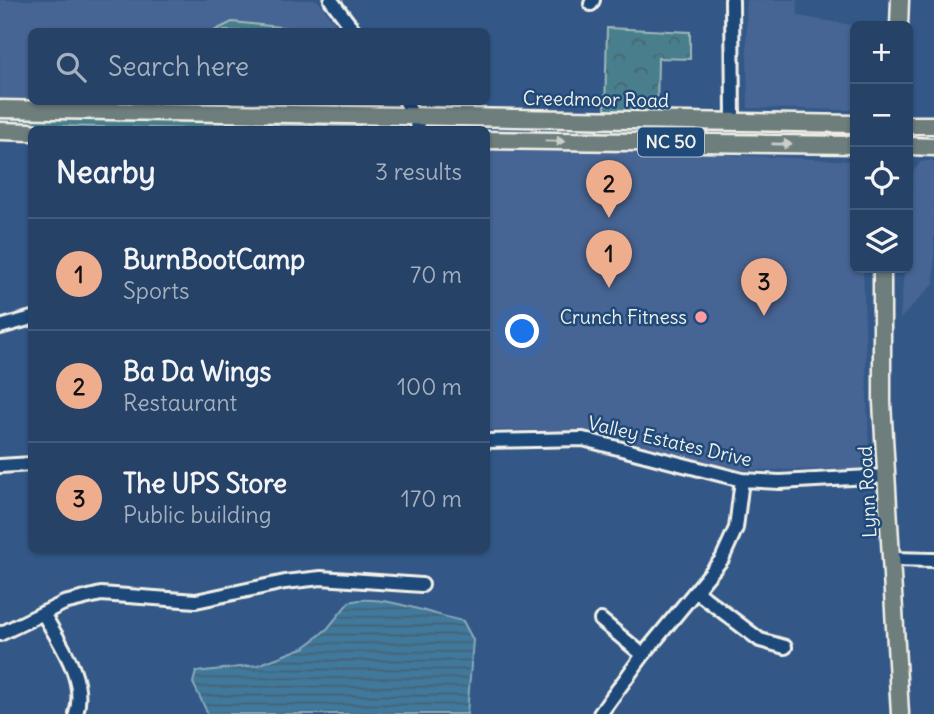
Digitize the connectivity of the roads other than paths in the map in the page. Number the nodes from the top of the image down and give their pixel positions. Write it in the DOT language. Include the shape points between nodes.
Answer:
graph roads {
  1 [pos="331,0"];
  2 [pos="732,0"];
  3 [pos="900,0"];
  4 [pos="899,21"];
  5 [pos="352,28"];
  6 [pos="408,105"];
  7 [pos="0,109"];
  8 [pos="733,122"];
  9 [pos="418,124"];
  10 [pos="850,124"];
  11 [pos="913,125"];
  12 [pos="934,125"];
  13 [pos="0,131"];
  14 [pos="28,132"];
  15 [pos="490,140"];
  16 [pos="850,145"];
  17 [pos="913,146"];
  18 [pos="934,147"];
  19 [pos="882,273"];
  20 [pos="28,319"];
  21 [pos="0,327"];
  22 [pos="490,441"];
  23 [pos="0,454"];
  24 [pos="28,464"];
  25 [pos="0,466"];
  26 [pos="887,476"];
  27 [pos="742,481"];
  28 [pos="892,559"];
  29 [pos="934,560"];
  30 [pos="422,585"];
  31 [pos="696,592"];
  32 [pos="43,613"];
  33 [pos="601,620"];
  34 [pos="0,634"];
  35 [pos="785,647"];
  36 [pos="643,655"];
  37 [pos="76,714"];
  38 [pos="600,714"];
  39 [pos="900,714"];
  1 -- 5 [label="street"];
  2 -- 8 [label="street"];
  3 -- 4 [label="main road"];
  6 -- 9 [label="street"];
  7 -- 9 [label="main road, Creedmoor Road / NC 50"];
  8 -- 9 [label="main road, Creedmoor Road / NC 50"];
  8 -- 10 [label="main road, Creedmoor Road / NC 50"];
  11 -- 12 [label="main road"];
  13 -- 14 [label="main road"];
  15 -- 16 [label="main road, NC 50, one-way"];
  17 -- 18 [label="main road"];
  19 -- 26 [label="main road, Lynn Road"];
  20 -- 21 [label="street"];
  22 -- 27 [label="street, Valley Estates Drive" via="583,439"];
  23 -- 25 [label="street"];
  24 -- 25 [label="street"];
  26 -- 27 [label="street, Valley Estates Drive"];
  26 -- 28 [label="main road, Lynn Road"];
  27 -- 31 [label="street" via="731,544"];
  28 -- 29 [label="street"];
  28 -- 39 [label="main road, Lynn Road"];
  30 -- 32 [label="street" via="321,578 196,601 101,594"];
  31 -- 35 [label="street" via="760,639"];
  31 -- 36 [label="street"];
  32 -- 34 [label="street"];
  32 -- 37 [label="street" via="76,678"];
  33 -- 36 [label="street"];
  36 -- 38 [label="street"];
}
